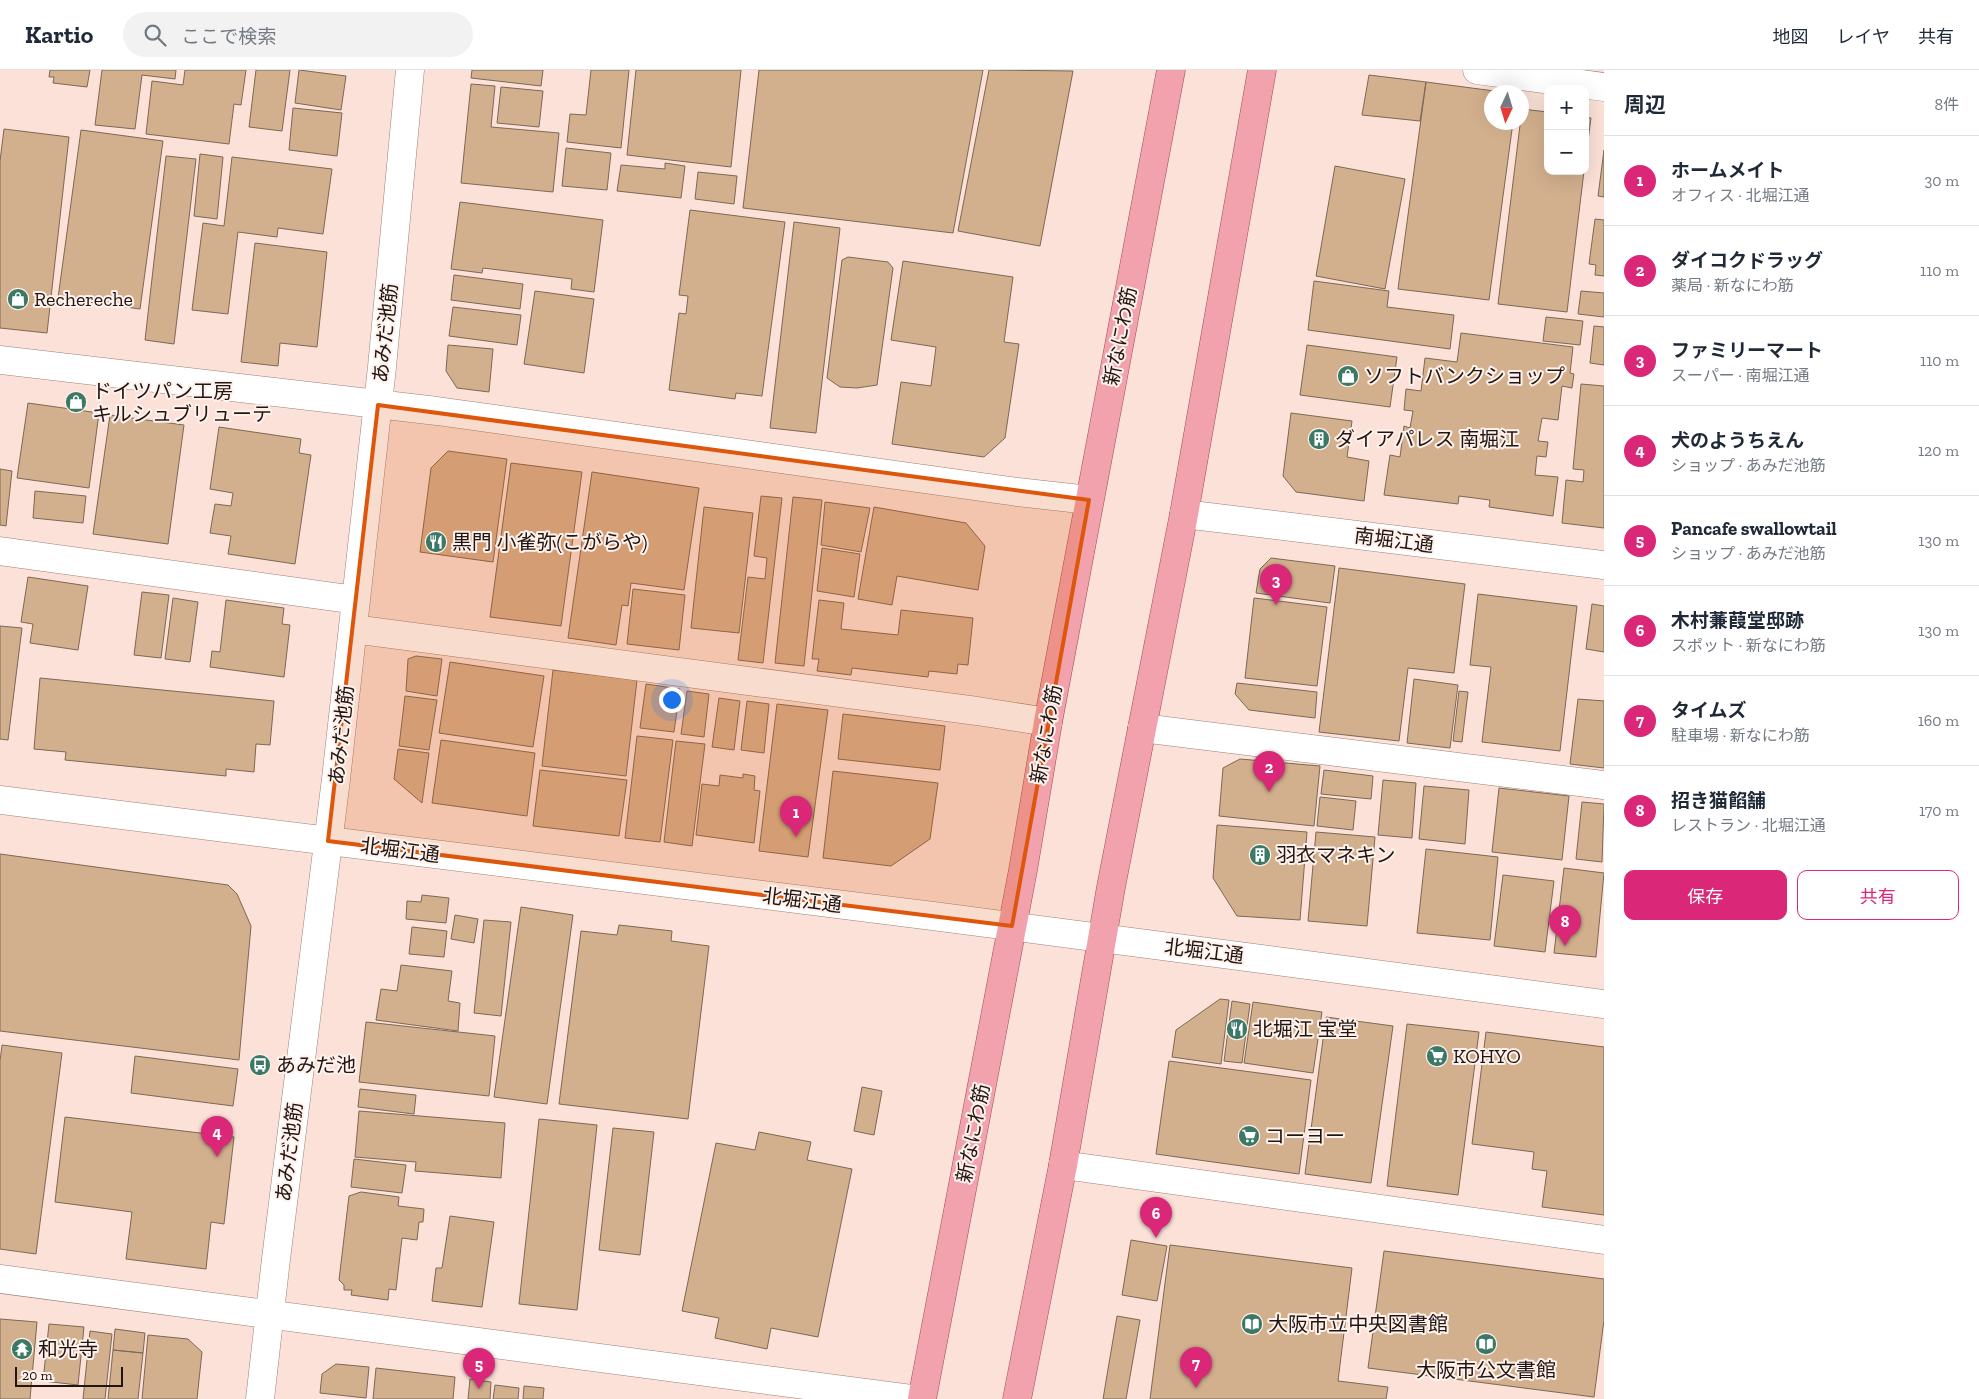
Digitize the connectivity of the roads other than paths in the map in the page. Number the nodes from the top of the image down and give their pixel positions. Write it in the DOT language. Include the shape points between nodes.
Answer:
graph roads {
  1 [pos="410,70"];
  2 [pos="1171,70"];
  3 [pos="1262,70"];
  4 [pos="1477,70"];
  5 [pos="1604,87"];
  6 [pos="0,360"];
  7 [pos="378,404"];
  8 [pos="1089,500"];
  9 [pos="1184,514"];
  10 [pos="0,552"];
  11 [pos="1604,565"];
  12 [pos="356,600"];
  13 [pos="353,629"];
  14 [pos="1048,722"];
  15 [pos="1142,728"];
  16 [pos="1604,785"];
  17 [pos="0,800"];
  18 [pos="328,841"];
  19 [pos="1012,926"];
  20 [pos="1102,938"];
  21 [pos="1604,1004"];
  22 [pos="1063,1165"];
  23 [pos="1604,1240"];
  24 [pos="0,1279"];
  25 [pos="270,1314"];
  26 [pos="260,1399"];
  27 [pos="911,1399"];
  28 [pos="922,1399"];
  29 [pos="1017,1399"];
  1 -- 7 [label="street, あみだ池筋"];
  2 -- 8 [label="main road, 新なにわ筋"];
  3 -- 9 [label="main road"];
  4 -- 5 [label="street"];
  6 -- 7 [label="street"];
  7 -- 8 [label="street"];
  7 -- 12 [label="street, あみだ池筋"];
  8 -- 14 [label="main road, 新なにわ筋"];
  9 -- 11 [label="street, 南堀江通"];
  9 -- 15 [label="main road"];
  10 -- 12 [label="street"];
  12 -- 13 [label="street, あみだ池筋"];
  13 -- 14 [label="street"];
  13 -- 18 [label="street, あみだ池筋"];
  14 -- 19 [label="main road, 新なにわ筋"];
  15 -- 16 [label="street"];
  15 -- 20 [label="main road"];
  17 -- 18 [label="street, 北堀江通"];
  18 -- 19 [label="street, 北堀江通"];
  18 -- 25 [label="street, あみだ池筋"];
  19 -- 20 [label="street, 北堀江通"];
  19 -- 28 [label="main road, 新なにわ筋"];
  20 -- 21 [label="street, 北堀江通"];
  20 -- 22 [label="main road"];
  22 -- 23 [label="street"];
  22 -- 29 [label="main road"];
  24 -- 25 [label="street"];
  25 -- 26 [label="street, あみだ池筋"];
  25 -- 27 [label="street"];
}
